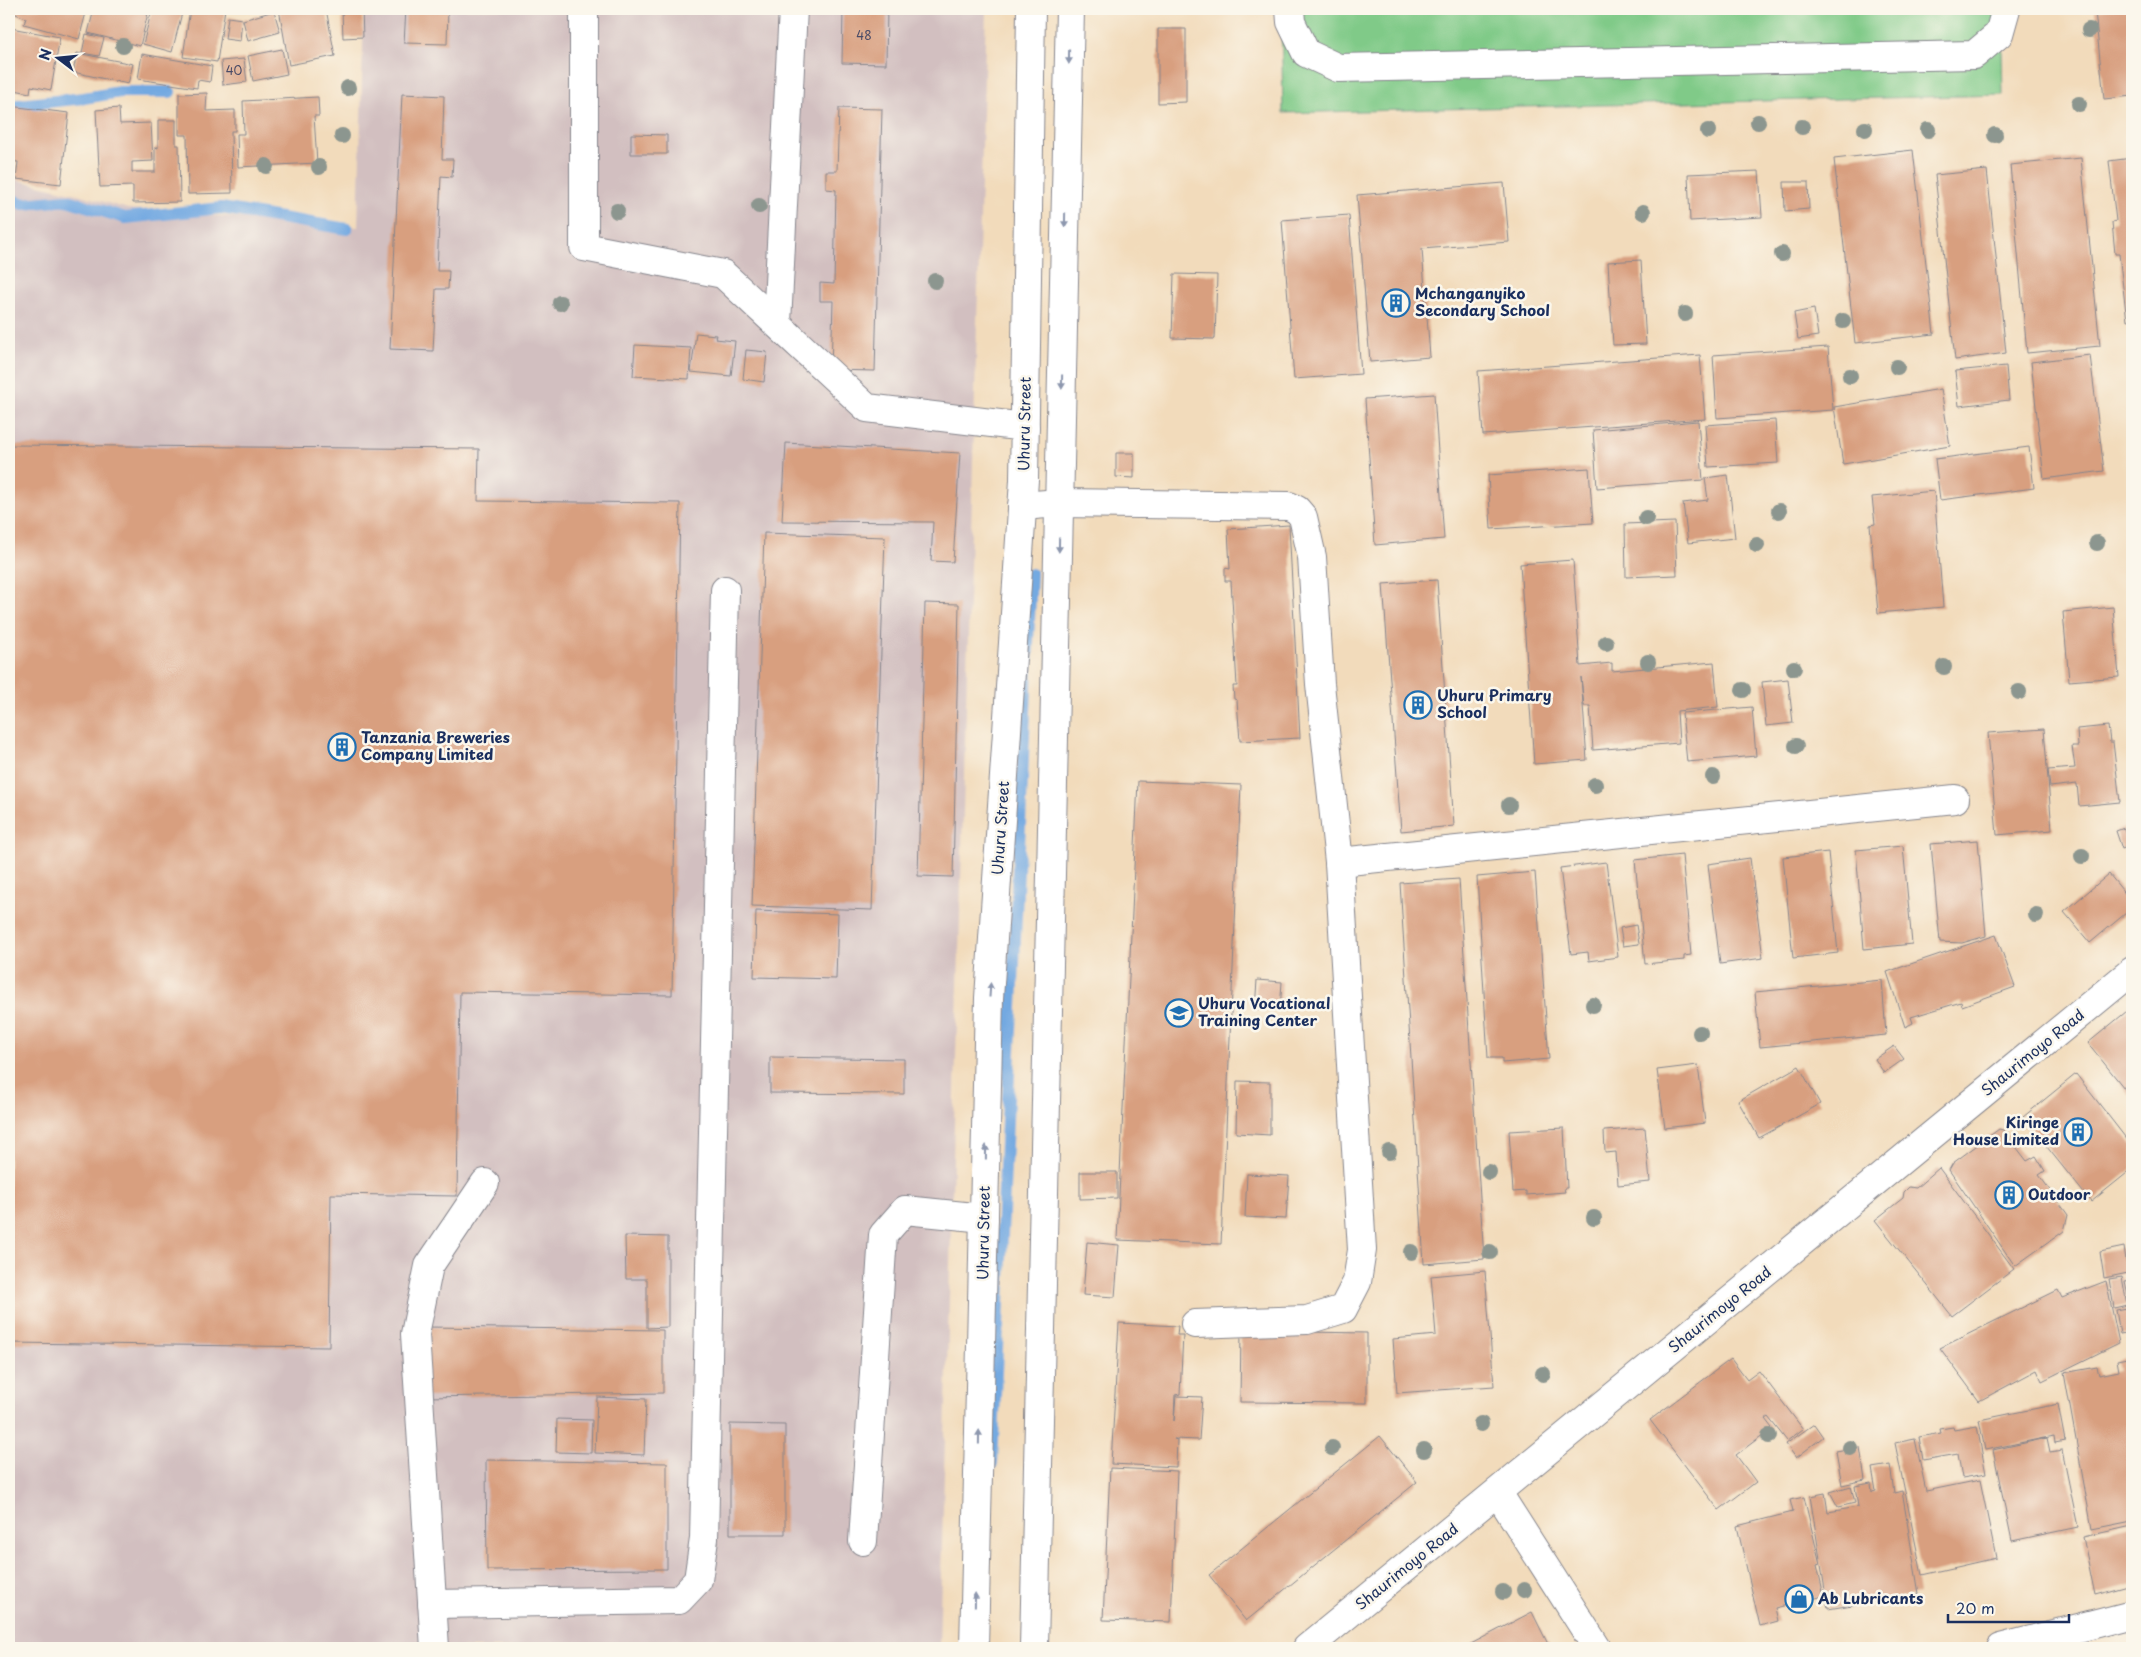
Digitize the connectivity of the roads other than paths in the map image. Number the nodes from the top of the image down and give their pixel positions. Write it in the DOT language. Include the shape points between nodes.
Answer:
graph roads {
  1 [pos="584,9"];
  2 [pos="793,9"];
  3 [pos="1032,9"];
  4 [pos="1070,9"];
  5 [pos="1290,9"];
  6 [pos="2006,9"];
  7 [pos="776,323"];
  8 [pos="1025,427"];
  9 [pos="1060,503"];
  10 [pos="1022,506"];
  11 [pos="725,590"];
  12 [pos="1955,799"];
  13 [pos="1339,862"];
  14 [pos="2132,971"];
  15 [pos="485,1183"];
  16 [pos="984,1218"];
  17 [pos="1195,1324"];
  18 [pos="1498,1493"];
  19 [pos="863,1541"];
  20 [pos="432,1604"];
  21 [pos="2132,1614"];
  22 [pos="435,1648"];
  23 [pos="974,1648"];
  24 [pos="1034,1648"];
  25 [pos="1307,1648"];
  26 [pos="1598,1648"];
  27 [pos="2000,1648"];
  1 -- 7 [label="main road" via="584,248 723,274"];
  2 -- 7 [label="main road"];
  3 -- 8 [label="main road, Uhuru Street"];
  4 -- 9 [label="main road, one-way"];
  5 -- 6 [label="main road" via="1291,22 1306,53 1338,68 1974,55 1998,34"];
  7 -- 8 [label="main road" via="867,408"];
  8 -- 10 [label="main road, Uhuru Street"];
  9 -- 10 [label="main road"];
  9 -- 13 [label="main road" via="1289,506 1303,517 1312,557 1320,684"];
  9 -- 24 [label="main road, one-way"];
  16 -- 10 [label="main road, Uhuru Street, one-way" via="989,998"];
  11 -- 20 [label="main road" via="704,1539 698,1580 678,1600"];
  12 -- 13 [label="main road"];
  13 -- 17 [label="main road" via="1362,1250 1357,1282 1343,1310 1307,1320"];
  14 -- 18 [label="main road, Shaurimoyo Road"];
  15 -- 20 [label="main road" via="430,1266 416,1334"];
  16 -- 19 [label="main road" via="905,1210 883,1235"];
  23 -- 16 [label="main road, Uhuru Street, one-way"];
  18 -- 25 [label="main road, Shaurimoyo Road"];
  18 -- 26 [label="main road"];
  20 -- 22 [label="main road"];
  21 -- 27 [label="main road"];
}
